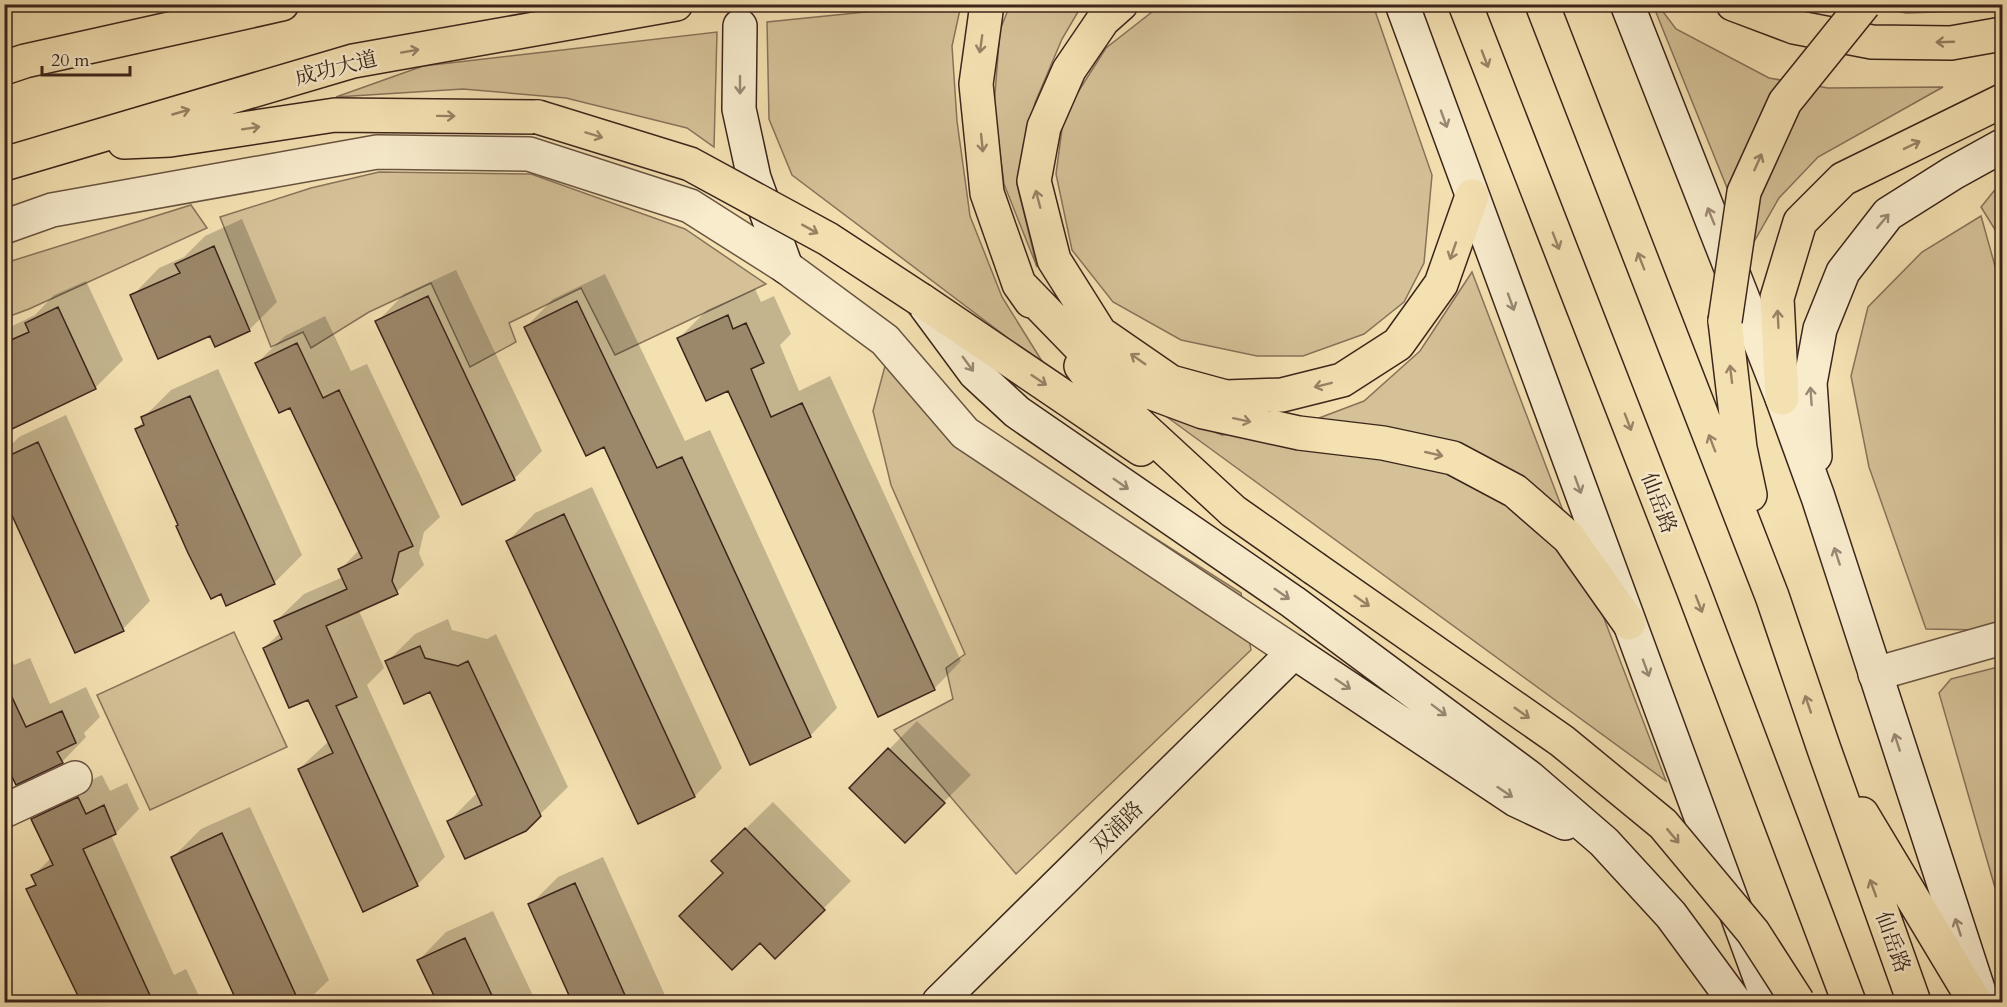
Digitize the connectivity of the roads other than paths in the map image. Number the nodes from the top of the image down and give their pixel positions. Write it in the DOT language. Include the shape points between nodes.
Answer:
graph roads {
  1 [pos="189,4"];
  2 [pos="282,4"];
  3 [pos="676,4"];
  4 [pos="987,4"];
  5 [pos="1121,4"];
  6 [pos="1402,4"];
  7 [pos="1465,4"];
  8 [pos="1542,4"];
  9 [pos="1627,4"];
  10 [pos="1733,4"];
  11 [pos="253,8"];
  12 [pos="1863,10"];
  13 [pos="740,26"];
  14 [pos="2002,34"];
  15 [pos="15,64"];
  16 [pos="2002,101"];
  17 [pos="68,146"];
  18 [pos="2002,146"];
  19 [pos="4,164"];
  20 [pos="1472,196"];
  21 [pos="4,227"];
  22 [pos="786,267"];
  23 [pos="1019,284"];
  24 [pos="921,300"];
  25 [pos="1782,398"];
  26 [pos="1818,497"];
  27 [pos="1233,511"];
  28 [pos="1772,596"];
  29 [pos="1629,623"];
  30 [pos="2002,638"];
  31 [pos="1294,652"];
  32 [pos="1875,674"];
  33 [pos="1824,749"];
  34 [pos="75,778"];
  35 [pos="4,811"];
  36 [pos="1604,842"];
  37 [pos="939,1002"];
  38 [pos="1735,1002"];
  39 [pos="1770,1002"];
  40 [pos="1798,1002"];
  41 [pos="1849,1002"];
  42 [pos="1914,1002"];
  43 [pos="1975,1002"];
  44 [pos="1983,1002"];
  1 -- 15 [label="highway"];
  2 -- 11 [label="highway"];
  17 -- 3 [label="highway, 成功大道, one-way" via="353,61"];
  4 -- 23 [label="highway, one-way" via="976,84 987,194"];
  20 -- 5 [label="highway, one-way" via="1441,284 1398,344 1342,380 1282,395 1226,397 1171,382 1100,333 1054,260 1034,181 1044,127 1069,70 1103,20"];
  6 -- 20 [label="main road, one-way"];
  7 -- 41 [label="highway, 仙岳路, one-way"];
  28 -- 8 [label="highway, 仙岳路, one-way"];
  25 -- 9 [label="main road, one-way"];
  14 -- 10 [label="highway, one-way" via="1951,43 1872,42 1794,27"];
  11 -- 15 [label="highway"];
  28 -- 12 [label="highway, one-way, bridge" via="1740,448 1725,321 1744,192 1785,102"];
  13 -- 22 [label="main road, one-way" via="739,109 754,178"];
  25 -- 16 [label="highway, one-way" via="1777,298 1800,222 1843,179"];
  17 -- 19 [label="highway, 成功大道"];
  17 -- 24 [label="highway, one-way, bridge" via="170,140 335,115 538,117 690,164 828,239"];
  26 -- 18 [label="main road, one-way" via="1810,384 1820,329 1843,272 1888,214"];
  20 -- 29 [label="main road, one-way"];
  21 -- 22 [label="main road" via="52,210 377,152 530,154 690,206"];
  22 -- 31 [label="main road" via="885,340 965,433"];
  23 -- 27 [label="highway" via="1093,382"];
  23 -- 29 [label="highway, one-way" via="1087,354 1133,386 1203,412 1299,433 1383,443 1454,458 1515,491 1569,538"];
  24 -- 27 [label="highway, one-way"];
  24 -- 36 [label="main road, one-way" via="975,374 1017,412 1293,602 1530,778"];
  25 -- 26 [label="main road"];
  32 -- 26 [label="main road, one-way"];
  27 -- 40 [label="highway, one-way, bridge" via="1563,741 1663,824 1753,933"];
  33 -- 28 [label="highway, 仙岳路, one-way"];
  29 -- 39 [label="main road, one-way"];
  30 -- 32 [label="main road"];
  31 -- 36 [label="main road, one-way" via="1516,800"];
  31 -- 37 [label="main road, 双浦路"];
  44 -- 32 [label="main road, one-way"];
  42 -- 33 [label="highway, 仙岳路, one-way"];
  33 -- 43 [label="highway"];
  34 -- 35 [label="main road"];
  36 -- 38 [label="main road" via="1671,915"];
}
